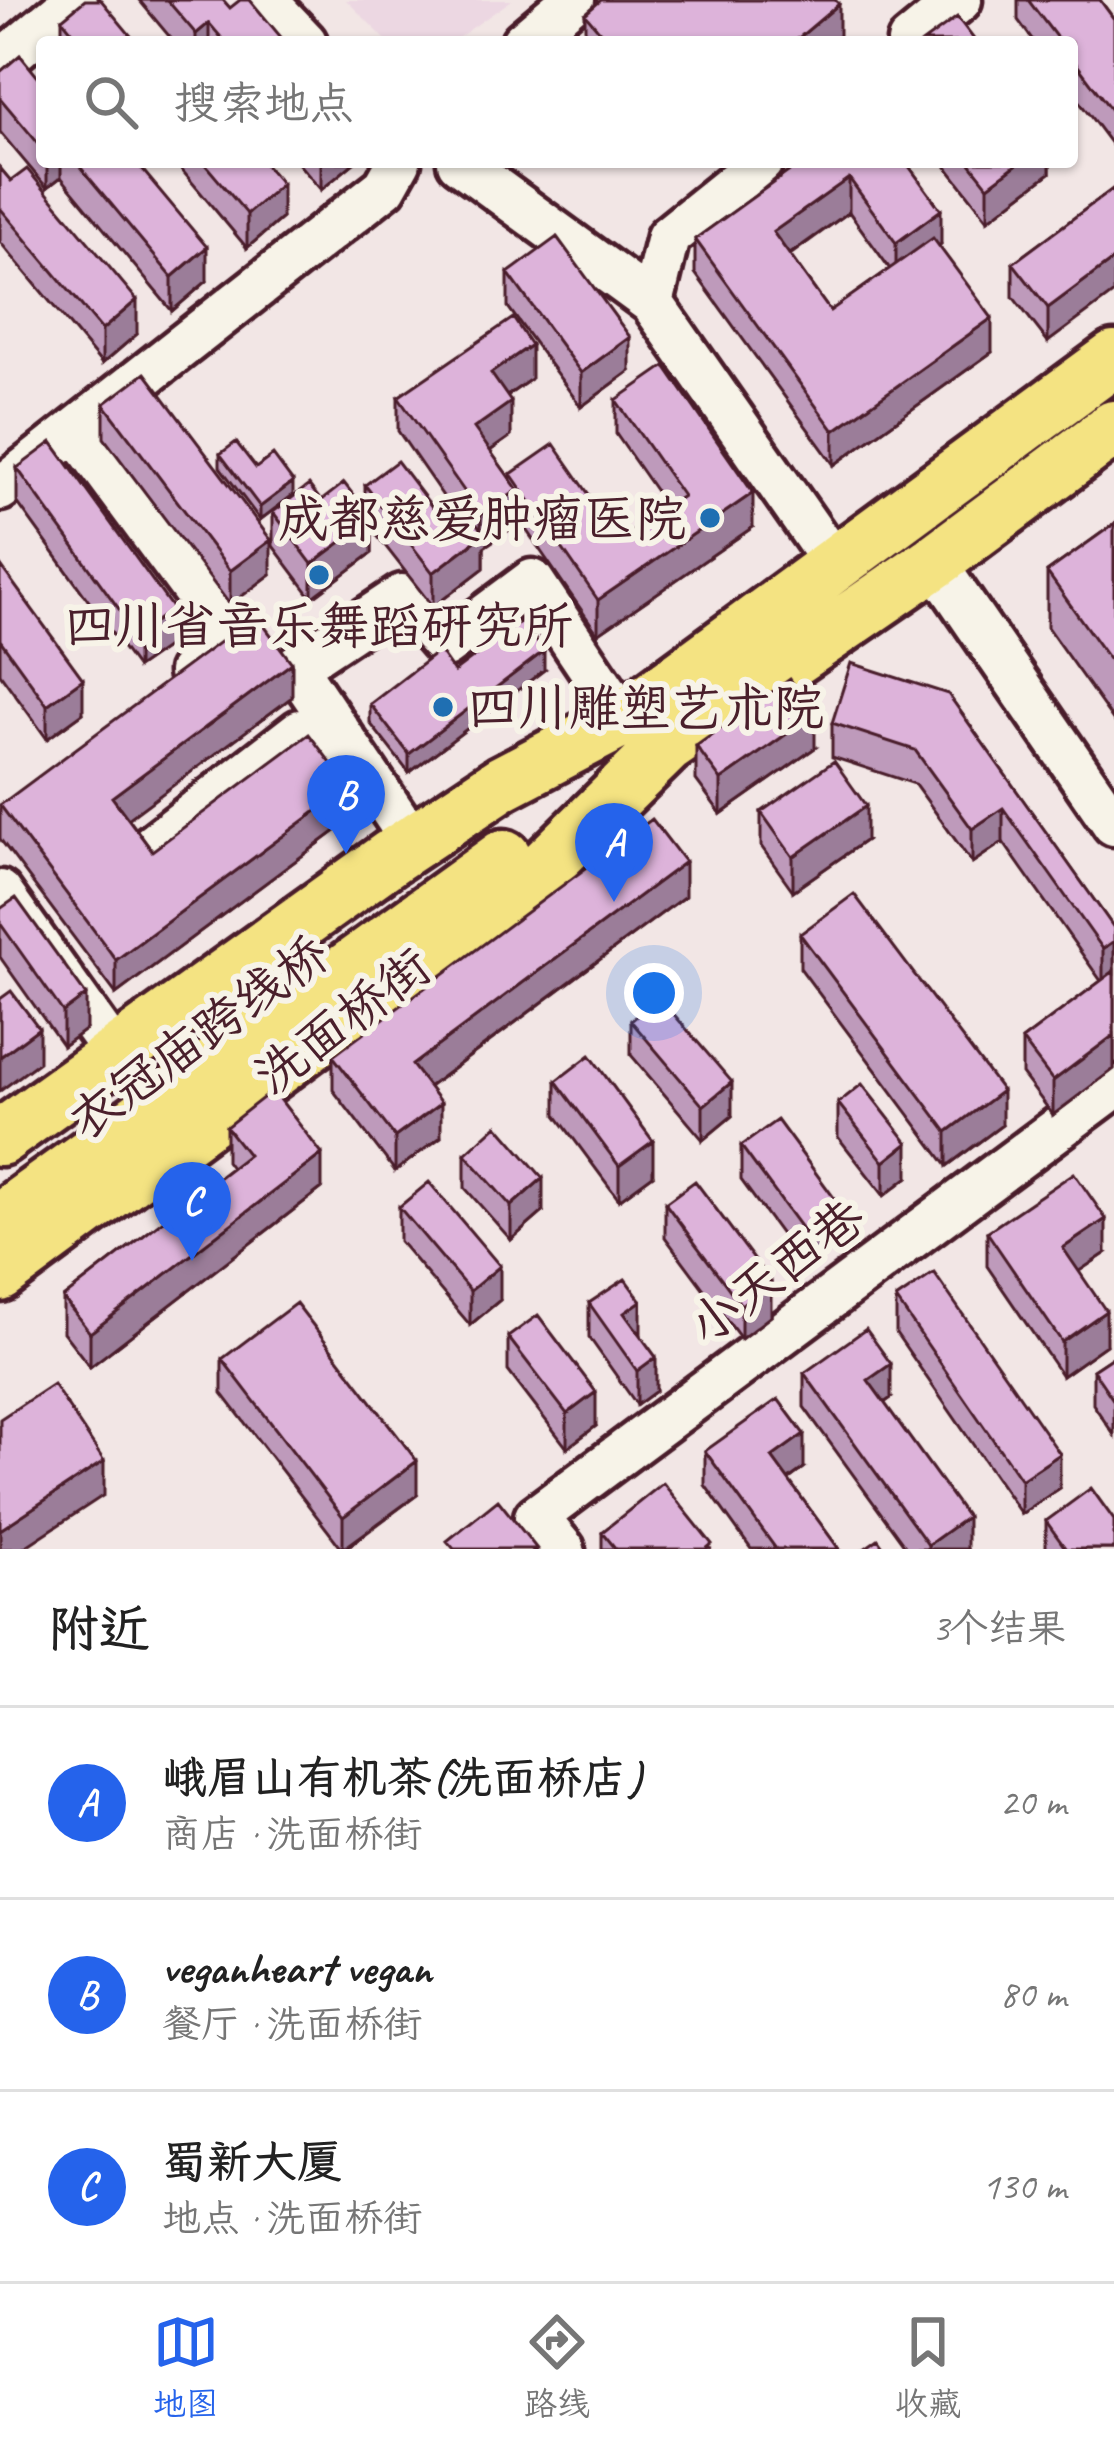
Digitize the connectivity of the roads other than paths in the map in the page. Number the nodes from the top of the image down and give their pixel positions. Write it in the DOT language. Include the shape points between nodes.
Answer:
graph roads {
  1 [pos="75,0"];
  2 [pos="265,0"];
  3 [pos="573,0"];
  4 [pos="960,0"];
  5 [pos="299,36"];
  6 [pos="530,36"];
  7 [pos="916,36"];
  8 [pos="0,63"];
  9 [pos="396,168"];
  10 [pos="467,168"];
  11 [pos="754,168"];
  12 [pos="652,303"];
  13 [pos="1114,359"];
  14 [pos="1114,428"];
  15 [pos="75,430"];
  16 [pos="0,489"];
  17 [pos="833,562"];
  18 [pos="934,562"];
  19 [pos="160,696"];
  20 [pos="646,732"];
  21 [pos="1114,824"];
  22 [pos="148,849"];
  23 [pos="403,878"];
  24 [pos="0,892"];
  25 [pos="116,1054"];
  26 [pos="1114,1087"];
  27 [pos="0,1138"];
  28 [pos="0,1180"];
  29 [pos="0,1220"];
  30 [pos="0,1274"];
  31 [pos="562,1549"];
  1 -- 8 [label="street"];
  2 -- 5 [label="street"];
  3 -- 6 [label="street"];
  4 -- 7 [label="street"];
  9 -- 15 [label="street" via="385,187"];
  10 -- 12 [label="street"];
  11 -- 12 [label="street" via="668,238"];
  12 -- 17 [label="street"];
  13 -- 17 [label="main road, 洗面桥街"];
  14 -- 18 [label="main road, 洗面桥街"];
  15 -- 16 [label="street"];
  15 -- 19 [label="street" via="231,640"];
  17 -- 20 [label="main road, 洗面桥街"];
  18 -- 20 [label="main road, 洗面桥街"];
  18 -- 21 [label="street"];
  20 -- 23 [label="main road, 洗面桥街"];
  20 -- 23 [label="street" via="532,580 445,646 402,596 295,667"];
  20 -- 30 [label="main road, 洗面桥街" via="531,880"];
  22 -- 23 [label="street" via="300,731"];
  23 -- 25 [label="main road, 洗面桥街"];
  23 -- 28 [label="main road, 衣冠庙跨线桥"];
  23 -- 29 [label="main road, 衣冠庙跨线桥"];
  24 -- 25 [label="street"];
  25 -- 27 [label="main road, 洗面桥街"];
  26 -- 31 [label="street, 小天西巷" via="536,1517"];
}
